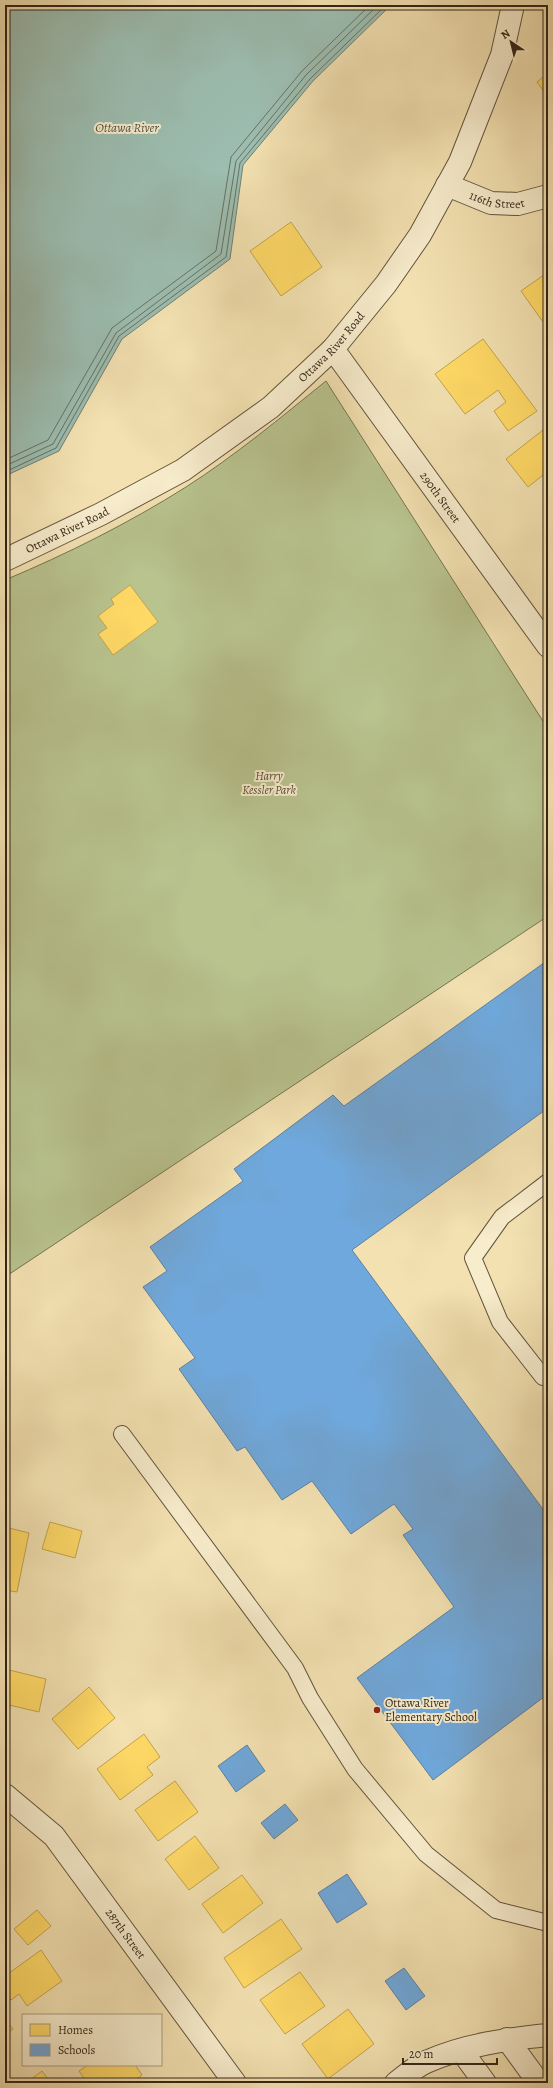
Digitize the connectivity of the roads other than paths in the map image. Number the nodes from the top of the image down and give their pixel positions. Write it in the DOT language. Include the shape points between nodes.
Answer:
graph roads {
  1 [pos="513,5"];
  2 [pos="447,185"];
  3 [pos="548,196"];
  4 [pos="333,349"];
  5 [pos="5,560"];
  6 [pos="548,646"];
  7 [pos="548,1182"];
  8 [pos="546,1378"];
  9 [pos="122,1434"];
  10 [pos="5,1795"];
  11 [pos="548,1923"];
  12 [pos="548,2035"];
  13 [pos="507,2039"];
  14 [pos="461,2050"];
  15 [pos="235,2083"];
  16 [pos="396,2083"];
  17 [pos="485,2083"];
  18 [pos="540,2083"];
  1 -- 2 [label="street, Ottawa River Road" via="499,62 460,162"];
  2 -- 3 [label="street, 116th Street" via="491,203 518,204"];
  2 -- 4 [label="street, Ottawa River Road" via="420,235 386,284"];
  4 -- 5 [label="street, Ottawa River Road" via="271,408 183,470 94,518"];
  4 -- 6 [label="street, 290th Street"];
  7 -- 8 [label="lane" via="502,1217 473,1258 500,1322"];
  9 -- 11 [label="lane" via="295,1668 310,1698 356,1769 426,1854 496,1910"];
  10 -- 15 [label="street, 287th Street" via="54,1836"];
  12 -- 13 [label="street"];
  13 -- 14 [label="street"];
  13 -- 18 [label="street"];
  14 -- 16 [label="street" via="425,2062"];
  14 -- 17 [label="street"];
}
